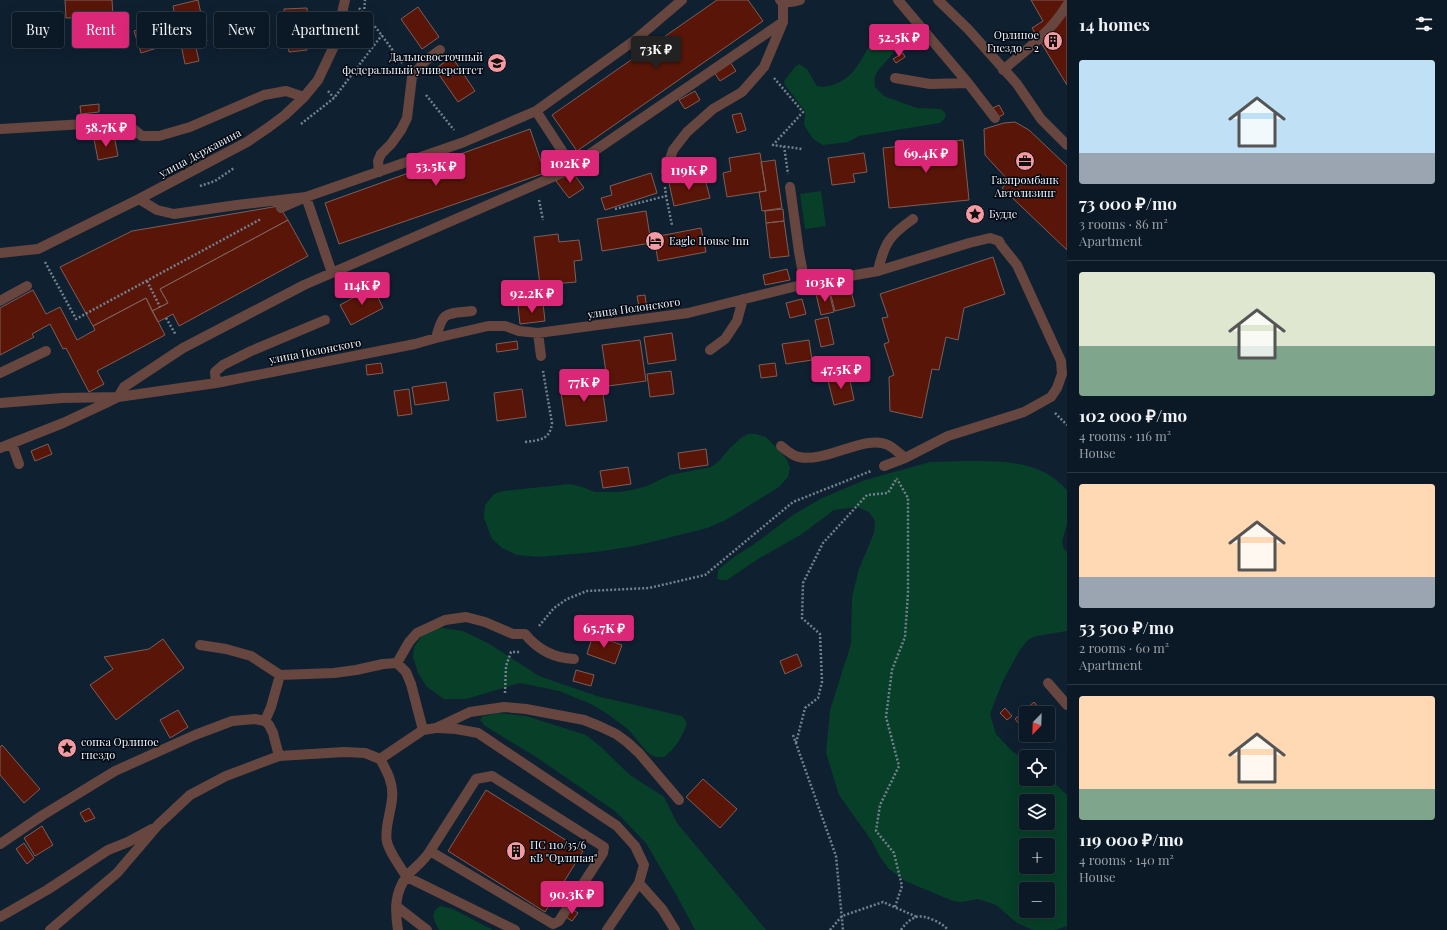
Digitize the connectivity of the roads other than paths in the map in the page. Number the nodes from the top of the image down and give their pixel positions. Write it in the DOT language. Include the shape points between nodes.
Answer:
graph roads {
  1 [pos="345,0"];
  2 [pos="682,0"];
  3 [pos="800,0"];
  4 [pos="898,0"];
  5 [pos="938,0"];
  6 [pos="782,1"];
  7 [pos="1067,5"];
  8 [pos="783,22"];
  9 [pos="440,50"];
  10 [pos="1004,70"];
  11 [pos="895,78"];
  12 [pos="968,83"];
  13 [pos="304,97"];
  14 [pos="536,111"];
  15 [pos="995,118"];
  16 [pos="1,129"];
  17 [pos="1067,145"];
  18 [pos="572,166"];
  19 [pos="666,171"];
  20 [pos="379,172"];
  21 [pos="790,187"];
  22 [pos="306,197"];
  23 [pos="139,199"];
  24 [pos="281,208"];
  25 [pos="913,219"];
  26 [pos="0,253"];
  27 [pos="878,271"];
  28 [pos="332,273"];
  29 [pos="805,284"];
  30 [pos="27,286"];
  31 [pos="743,299"];
  32 [pos="0,300"];
  33 [pos="472,311"];
  34 [pos="325,320"];
  35 [pos="538,333"];
  36 [pos="436,338"];
  37 [pos="710,350"];
  38 [pos="46,351"];
  39 [pos="541,356"];
  40 [pos="0,373"];
  41 [pos="216,383"];
  42 [pos="118,397"];
  43 [pos="0,403"];
  44 [pos="12,444"];
  45 [pos="781,446"];
  46 [pos="0,448"];
  47 [pos="906,458"];
  48 [pos="19,464"];
  49 [pos="884,466"];
  50 [pos="200,645"];
  51 [pos="574,659"];
  52 [pos="397,664"];
  53 [pos="280,675"];
  54 [pos="1048,683"];
  55 [pos="1067,705"];
  56 [pos="265,721"];
  57 [pos="436,728"];
  58 [pos="423,730"];
  59 [pos="278,756"];
  60 [pos="380,758"];
  61 [pos="678,800"];
  62 [pos="158,825"];
  63 [pos="0,844"];
  64 [pos="430,850"];
  65 [pos="407,877"];
  66 [pos="639,883"];
  67 [pos="396,906"];
  68 [pos="0,918"];
  69 [pos="50,930"];
  70 [pos="398,930"];
  71 [pos="427,930"];
  72 [pos="515,930"];
  73 [pos="608,930"];
  74 [pos="675,930"];
  1 -- 13 [label="lane, улица Державина" via="335,44 318,80"];
  2 -- 14 [label="lane" via="635,40"];
  3 -- 6 [label="lane"];
  4 -- 12 [label="lane"];
  5 -- 10 [label="lane"];
  6 -- 8 [label="lane"];
  7 -- 10 [label="lane" via="1049,29"];
  8 -- 18 [label="lane"];
  8 -- 19 [label="lane" via="764,67 742,92 713,109 690,129 673,150"];
  9 -- 20 [label="lane" via="409,73 407,118 398,134 381,154 378,161"];
  10 -- 17 [label="lane" via="1041,119"];
  11 -- 12 [label="lane" via="930,84"];
  12 -- 15 [label="lane"];
  13 -- 16 [label="lane" via="286,91 264,95 190,127 160,136 142,136 127,124 118,122"];
  13 -- 23 [label="lane, улица Державина" via="285,115 247,142"];
  14 -- 18 [label="lane"];
  14 -- 20 [label="lane" via="464,142"];
  18 -- 28 [label="lane" via="535,186"];
  20 -- 22 [label="lane"];
  21 -- 29 [label="lane"];
  22 -- 23 [label="lane" via="174,214 157,210"];
  22 -- 24 [label="lane"];
  22 -- 28 [label="lane"];
  23 -- 26 [label="lane, улица Державина" via="38,249"];
  25 -- 27 [label="lane" via="893,234 885,246"];
  27 -- 29 [label="lane, улица Полонского"];
  27 -- 47 [label="lane, улица Полонского" via="969,243 990,238 999,241 1017,265 1061,361 1062,374 1051,397 1024,412 948,436"];
  28 -- 42 [label="lane" via="184,348 124,387"];
  29 -- 31 [label="lane, улица Полонского"];
  30 -- 32 [label="lane"];
  31 -- 35 [label="lane, улица Полонского" via="671,316"];
  31 -- 37 [label="lane" via="736,320 725,339"];
  33 -- 36 [label="lane" via="448,314 442,318"];
  34 -- 41 [label="lane" via="223,365 215,372"];
  35 -- 36 [label="lane, улица Полонского" via="504,326 488,326"];
  35 -- 39 [label="lane"];
  36 -- 41 [label="lane, улица Полонского"];
  38 -- 40 [label="lane"];
  41 -- 42 [label="lane, улица Полонского"];
  42 -- 43 [label="lane, улица Полонского"];
  42 -- 44 [label="lane"];
  44 -- 46 [label="lane"];
  44 -- 48 [label="lane"];
  45 -- 47 [label="lane" via="798,457 808,458 877,443 888,445"];
  47 -- 49 [label="lane"];
  50 -- 53 [label="lane" via="251,656"];
  51 -- 52 [label="lane" via="551,655 538,648 525,634 513,634 466,617 445,620 417,633"];
  52 -- 53 [label="lane" via="334,673"];
  52 -- 58 [label="lane" via="406,672 411,684"];
  53 -- 56 [label="lane"];
  54 -- 55 [label="lane"];
  56 -- 59 [label="lane" via="273,734"];
  56 -- 63 [label="lane" via="232,721 122,768"];
  57 -- 58 [label="lane"];
  57 -- 61 [label="lane" via="470,712 504,707 584,720 627,742"];
  57 -- 66 [label="lane" via="478,733 617,826 635,846 644,865"];
  58 -- 60 [label="lane"];
  59 -- 60 [label="lane" via="344,752 365,753"];
  59 -- 62 [label="lane" via="226,776 190,794"];
  60 -- 65 [label="lane" via="391,781 392,798 387,841"];
  62 -- 68 [label="lane" via="108,850"];
  62 -- 69 [label="lane" via="117,873"];
  64 -- 64 [label="lane" via="476,778 492,776 604,847 603,853 559,921 553,924"];
  64 -- 65 [label="lane"];
  65 -- 67 [label="lane" via="398,893"];
  65 -- 72 [label="lane"];
  66 -- 73 [label="lane"];
  66 -- 74 [label="lane"];
  67 -- 70 [label="lane"];
  67 -- 71 [label="lane"];
}
